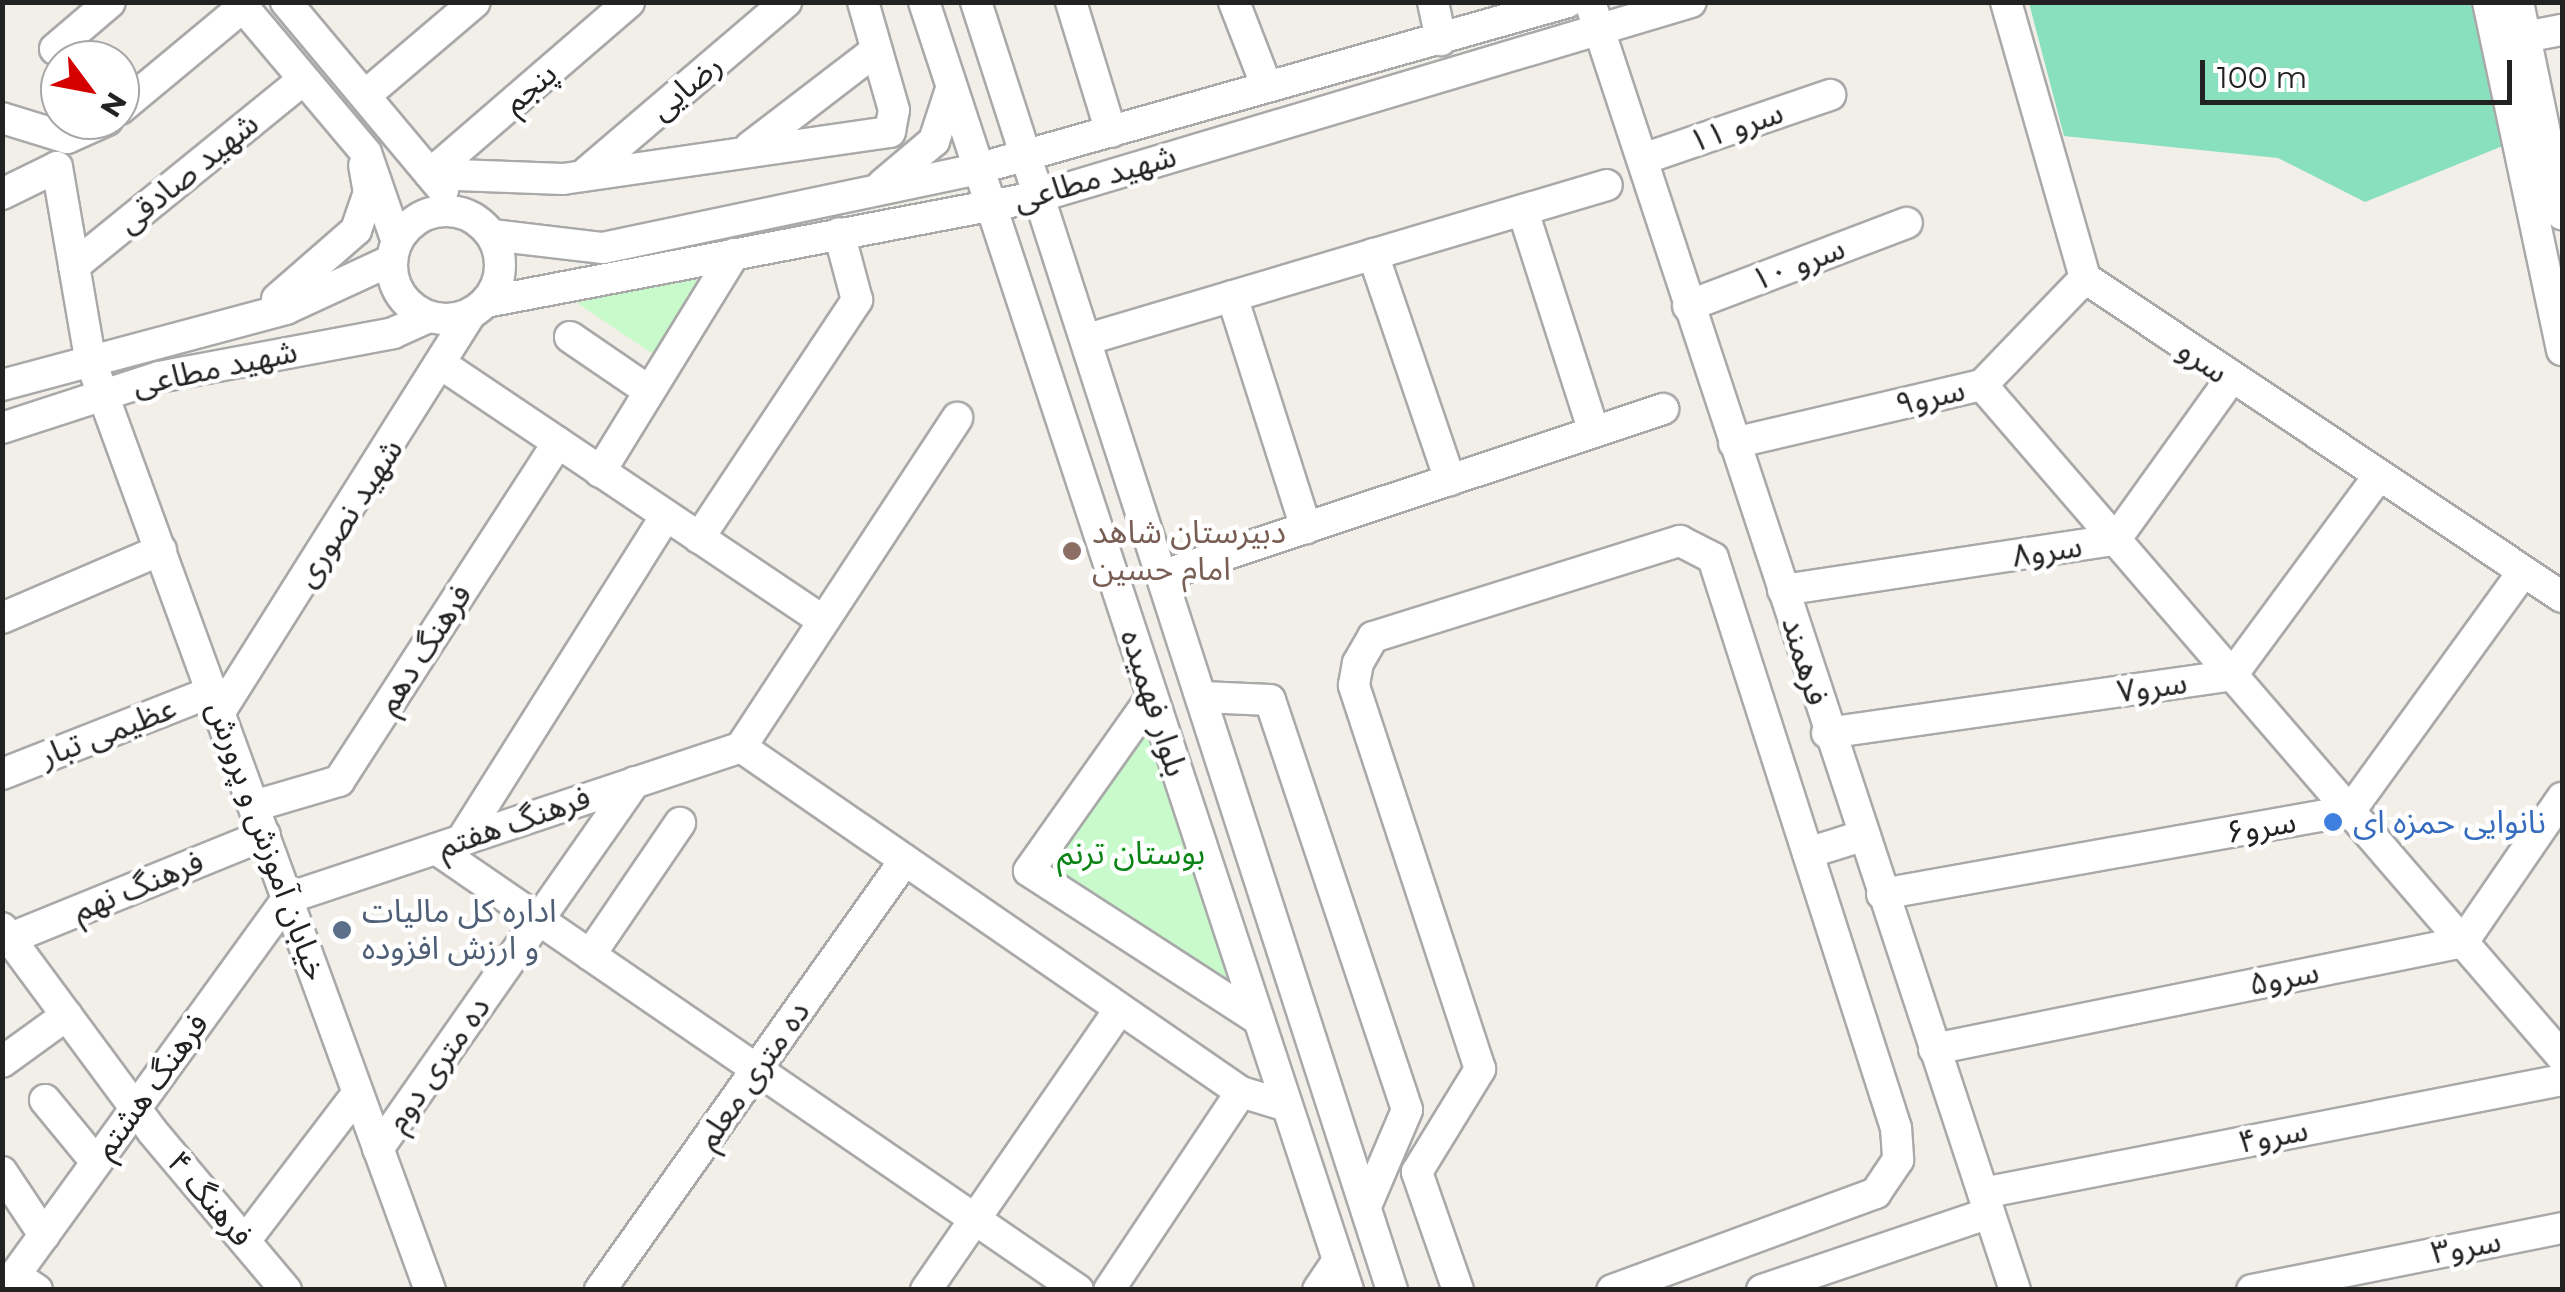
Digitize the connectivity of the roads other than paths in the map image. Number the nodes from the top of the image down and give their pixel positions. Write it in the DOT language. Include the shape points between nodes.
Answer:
graph roads {
  1 [pos="110,2"];
  2 [pos="474,2"];
  3 [pos="629,2"];
  4 [pos="786,2"];
  5 [pos="863,2"];
  6 [pos="924,2"];
  7 [pos="976,2"];
  8 [pos="1071,2"];
  9 [pos="1234,2"];
  10 [pos="1433,2"];
  11 [pos="1568,2"];
  12 [pos="1690,2"];
  13 [pos="2006,2"];
  14 [pos="2488,2"];
  15 [pos="2518,2"];
  16 [pos="241,5"];
  17 [pos="298,7"];
  18 [pos="1595,17"];
  19 [pos="2562,30"];
  20 [pos="2525,38"];
  21 [pos="65,40"];
  22 [pos="1440,40"];
  23 [pos="875,51"];
  24 [pos="948,76"];
  25 [pos="303,80"];
  26 [pos="1267,87"];
  27 [pos="140,92"];
  28 [pos="368,93"];
  29 [pos="1830,95"];
  30 [pos="2,118"];
  31 [pos="40,130"];
  32 [pos="1111,132"];
  33 [pos="352,134"];
  34 [pos="66,140"];
  35 [pos="748,148"];
  36 [pos="1026,158"];
  37 [pos="1643,159"];
  38 [pos="57,167"];
  39 [pos="977,170"];
  40 [pos="587,172"];
  41 [pos="430,174"];
  42 [pos="1607,185"];
  43 [pos="874,190"];
  44 [pos="2,194"];
  45 [pos="1040,196"];
  46 [pos="990,207"];
  47 [pos="1523,211"];
  48 [pos="460,212"];
  49 [pos="2562,214"];
  50 [pos="1908,222"];
  51 [pos="839,233"];
  52 [pos="492,235"];
  53 [pos="395,251"];
  54 [pos="734,254"];
  55 [pos="1373,254"];
  56 [pos="74,266"];
  57 [pos="2084,278"];
  58 [pos="1232,296"];
  59 [pos="1688,306"];
  60 [pos="479,308"];
  61 [pos="430,317"];
  62 [pos="236,322"];
  63 [pos="570,336"];
  64 [pos="1088,339"];
  65 [pos="2562,350"];
  66 [pos="90,359"];
  67 [pos="444,366"];
  68 [pos="2230,380"];
  69 [pos="2,385"];
  70 [pos="1982,385"];
  71 [pos="649,391"];
  72 [pos="102,392"];
  73 [pos="1663,409"];
  74 [pos="956,418"];
  75 [pos="2,428"];
  76 [pos="1594,432"];
  77 [pos="558,443"];
  78 [pos="1734,443"];
  79 [pos="600,472"];
  80 [pos="2378,476"];
  81 [pos="1450,480"];
  82 [pos="666,516"];
  83 [pos="1306,528"];
  84 [pos="699,538"];
  85 [pos="2116,540"];
  86 [pos="162,550"];
  87 [pos="2523,572"];
  88 [pos="1167,574"];
  89 [pos="1783,590"];
  90 [pos="2562,597"];
  91 [pos="2,618"];
  92 [pos="820,619"];
  93 [pos="2232,675"];
  94 [pos="1152,697"];
  95 [pos="1202,697"];
  96 [pos="218,700"];
  97 [pos="1827,733"];
  98 [pos="741,746"];
  99 [pos="2,774"];
  100 [pos="634,782"];
  101 [pos="2562,798"];
  102 [pos="254,806"];
  103 [pos="2350,811"];
  104 [pos="680,822"];
  105 [pos="265,835"];
  106 [pos="1862,836"];
  107 [pos="448,845"];
  108 [pos="1808,853"];
  109 [pos="905,860"];
  110 [pos="1882,894"];
  111 [pos="288,898"];
  112 [pos="539,919"];
  113 [pos="7,933"];
  114 [pos="2463,942"];
  115 [pos="590,955"];
  116 [pos="1120,1009"];
  117 [pos="67,1015"];
  118 [pos="1259,1020"];
  119 [pos="1934,1050"];
  120 [pos="2562,1057"];
  121 [pos="2,1062"];
  122 [pos="757,1069"];
  123 [pos="2562,1080"];
  124 [pos="1241,1092"];
  125 [pos="357,1094"];
  126 [pos="45,1100"];
  127 [pos="1288,1106"];
  128 [pos="135,1108"];
  129 [pos="378,1149"];
  130 [pos="96,1162"];
  131 [pos="2,1172"];
  132 [pos="1986,1203"];
  133 [pos="1366,1206"];
  134 [pos="975,1219"];
  135 [pos="2562,1228"];
  136 [pos="44,1235"];
  137 [pos="245,1241"];
  138 [pos="1338,1260"];
  139 [pos="26,1282"];
  140 [pos="424,1285"];
  141 [pos="286,1290"];
  142 [pos="600,1290"];
  143 [pos="926,1290"];
  144 [pos="1078,1290"];
  145 [pos="1109,1290"];
  146 [pos="1318,1290"];
  147 [pos="1348,1290"];
  148 [pos="1392,1290"];
  149 [pos="1458,1290"];
  150 [pos="1612,1290"];
  151 [pos="1762,1290"];
  152 [pos="2016,1290"];
  153 [pos="2252,1290"];
  1 -- 21 [label="street"];
  2 -- 28 [label="street"];
  3 -- 41 [label="street, پنجم"];
  4 -- 40 [label="street, رضایی"];
  5 -- 23 [label="street"];
  6 -- 24 [label="street, بلوار فهمیده"];
  7 -- 36 [label="street, بلوار فهمیده"];
  8 -- 32 [label="street"];
  9 -- 26 [label="street"];
  10 -- 22 [label="street"];
  11 -- 22 [label="street, شهید مطاعی"];
  12 -- 18 [label="street, شهید مطاعی"];
  13 -- 57 [label="street"];
  14 -- 65 [label="street"];
  15 -- 20 [label="street"];
  16 -- 25 [label="street"];
  16 -- 27 [label="street"];
  17 -- 28 [label="street"];
  18 -- 37 [label="street, فرهمند"];
  18 -- 45 [label="street, شهید مطاعی"];
  19 -- 20 [label="street"];
  20 -- 49 [label="street"];
  22 -- 26 [label="street, شهید مطاعی"];
  23 -- 35 [label="street"];
  23 -- 35 [label="street" via="894,110 890,132"];
  24 -- 39 [label="street, بلوار فهمیده"];
  24 -- 43 [label="street" via="953,96 939,133"];
  25 -- 33 [label="street"];
  25 -- 56 [label="street, شهید صادقی"];
  26 -- 32 [label="street, شهید مطاعی"];
  28 -- 41 [label="street"];
  29 -- 37 [label="street, ۱۱ سرو"];
  30 -- 31 [label="street"];
  32 -- 36 [label="street, شهید مطاعی"];
  33 -- 53 [label="street" via="383,188"];
  33 -- 62 [label="street" via="369,193 356,230 307,279"];
  34 -- 38 [label="street"];
  35 -- 40 [label="street"];
  36 -- 39 [label="street, شهید مطاعی"];
  36 -- 45 [label="street, بلوار فهمیده"];
  37 -- 59 [label="street, فرهمند"];
  38 -- 44 [label="street"];
  38 -- 56 [label="street, خیابان آموزش و پرورش"];
  39 -- 43 [label="street, شهید مطاعی"];
  39 -- 46 [label="street, بلوار فهمیده"];
  40 -- 41 [label="street" via="534,180"];
  41 -- 48 [label="street"];
  42 -- 47 [label="street"];
  43 -- 52 [label="street, شهید مطاعی" via="603,248"];
  45 -- 46 [label="street, شهید مطاعی"];
  45 -- 64 [label="street, بلوار فهمیده"];
  46 -- 51 [label="street, شهید مطاعی"];
  46 -- 94 [label="street, بلوار فهمیده"];
  47 -- 55 [label="street"];
  47 -- 76 [label="street"];
  48 -- 52 [label="street"];
  48 -- 53 [label="street" via="423,216"];
  50 -- 59 [label="street, سرو ۱۰"];
  51 -- 54 [label="street, شهید مطاعی"];
  51 -- 84 [label="street" via="858,300"];
  52 -- 60 [label="street" via="501,262"];
  53 -- 61 [label="street" via="401,295"];
  53 -- 62 [label="street, شهید مطاعی"];
  54 -- 60 [label="street, شهید مطاعی"];
  54 -- 71 [label="street"];
  55 -- 58 [label="street"];
  55 -- 81 [label="street"];
  56 -- 66 [label="street, خیابان آموزش و پرورش"];
  57 -- 68 [label="street, سرو"];
  57 -- 70 [label="street, سرو۹"];
  58 -- 64 [label="street"];
  58 -- 83 [label="street"];
  59 -- 78 [label="street, فرهمند"];
  60 -- 61 [label="street"];
  60 -- 67 [label="street, شهید نصوری"];
  61 -- 72 [label="street, شهید مطاعی" via="392,334"];
  62 -- 66 [label="street, شهید مطاعی"];
  63 -- 71 [label="street"];
  64 -- 88 [label="street, بلوار فهمیده"];
  66 -- 69 [label="street, شهید مطاعی"];
  66 -- 72 [label="street, خیابان آموزش و پرورش"];
  67 -- 77 [label="street"];
  67 -- 96 [label="street, شهید نصوری"];
  68 -- 80 [label="street, سرو"];
  68 -- 85 [label="street, سرو۸"];
  70 -- 78 [label="street, سرو۹"];
  70 -- 85 [label="street"];
  71 -- 79 [label="street"];
  72 -- 75 [label="street, شهید مطاعی"];
  72 -- 86 [label="street, خیابان آموزش و پرورش"];
  73 -- 76 [label="street"];
  74 -- 92 [label="street"];
  76 -- 81 [label="street"];
  77 -- 79 [label="street"];
  77 -- 102 [label="street, فرهنگ دهم" via="338,782"];
  78 -- 89 [label="street, فرهمند"];
  79 -- 82 [label="street"];
  80 -- 87 [label="street, سرو"];
  80 -- 93 [label="street, سرو۷"];
  81 -- 83 [label="street"];
  82 -- 84 [label="street"];
  82 -- 107 [label="street"];
  83 -- 88 [label="street"];
  84 -- 92 [label="street"];
  85 -- 89 [label="street, سرو۸"];
  85 -- 93 [label="street"];
  86 -- 91 [label="street"];
  86 -- 96 [label="street, خیابان آموزش و پرورش"];
  87 -- 90 [label="street, سرو"];
  87 -- 103 [label="street"];
  88 -- 95 [label="street, بلوار فهمیده"];
  89 -- 97 [label="street, فرهمند"];
  92 -- 98 [label="street"];
  93 -- 97 [label="street, سرو۷"];
  93 -- 103 [label="street"];
  94 -- 118 [label="street, بلوار فهمیده"];
  94 -- 118 [label="street" via="1029,871"];
  95 -- 133 [label="street, بلوار فهمیده"];
  95 -- 133 [label="street" via="1270,700 1407,1110"];
  96 -- 99 [label="street, عظیمی تبار"];
  96 -- 102 [label="street, خیابان آموزش و پرورش"];
  97 -- 106 [label="street, فرهمند"];
  98 -- 100 [label="street, فرهنگ هفتم"];
  98 -- 109 [label="street"];
  100 -- 107 [label="street, فرهنگ هفتم"];
  100 -- 112 [label="street, ده متری دوم"];
  101 -- 114 [label="street"];
  102 -- 105 [label="street, خیابان آموزش و پرورش"];
  103 -- 110 [label="street, سرو۶"];
  103 -- 114 [label="street"];
  104 -- 115 [label="street"];
  105 -- 111 [label="street, خیابان آموزش و پرورش"];
  105 -- 113 [label="street, فرهنگ نهم"];
  106 -- 108 [label="street"];
  106 -- 110 [label="street, فرهمند"];
  107 -- 111 [label="street, فرهنگ هفتم"];
  107 -- 112 [label="street"];
  108 -- 149 [label="street" via="1713,558 1680,541 1373,637 1354,685 1480,1069 1417,1172"];
  108 -- 150 [label="street" via="1898,1160 1876,1193"];
  109 -- 116 [label="street"];
  109 -- 122 [label="street, ده متری معلم"];
  110 -- 119 [label="street, فرهمند"];
  111 -- 125 [label="street, خیابان آموزش و پرورش"];
  111 -- 128 [label="street, فرهنگ هشتم"];
  112 -- 115 [label="street"];
  112 -- 129 [label="street, ده متری دوم"];
  113 -- 117 [label="street, فرهنگ ۴"];
  114 -- 119 [label="street, سرو۵"];
  114 -- 120 [label="street"];
  115 -- 122 [label="street"];
  116 -- 124 [label="street"];
  116 -- 134 [label="street"];
  117 -- 121 [label="street"];
  117 -- 128 [label="street, فرهنگ ۴"];
  118 -- 127 [label="street, بلوار فهمیده"];
  119 -- 132 [label="street, فرهمند"];
  122 -- 134 [label="street"];
  122 -- 142 [label="street, ده متری معلم"];
  123 -- 132 [label="street, سرو۴"];
  124 -- 127 [label="street"];
  124 -- 145 [label="street"];
  125 -- 129 [label="street, خیابان آموزش و پرورش"];
  125 -- 137 [label="street"];
  126 -- 130 [label="street"];
  127 -- 138 [label="street, بلوار فهمیده"];
  128 -- 130 [label="street, فرهنگ هشتم"];
  128 -- 137 [label="street, فرهنگ ۴"];
  129 -- 140 [label="street, خیابان آموزش و پرورش"];
  130 -- 136 [label="street, فرهنگ هشتم"];
  131 -- 136 [label="street"];
  132 -- 151 [label="street, سرو۴"];
  132 -- 152 [label="street, فرهمند"];
  133 -- 148 [label="street, بلوار فهمیده"];
  134 -- 143 [label="street"];
  134 -- 144 [label="street"];
  135 -- 153 [label="street, سرو۳"];
  136 -- 139 [label="street, فرهنگ هشتم"];
  137 -- 141 [label="street, فرهنگ ۴"];
  138 -- 146 [label="street"];
  138 -- 147 [label="street, بلوار فهمیده"];
}
